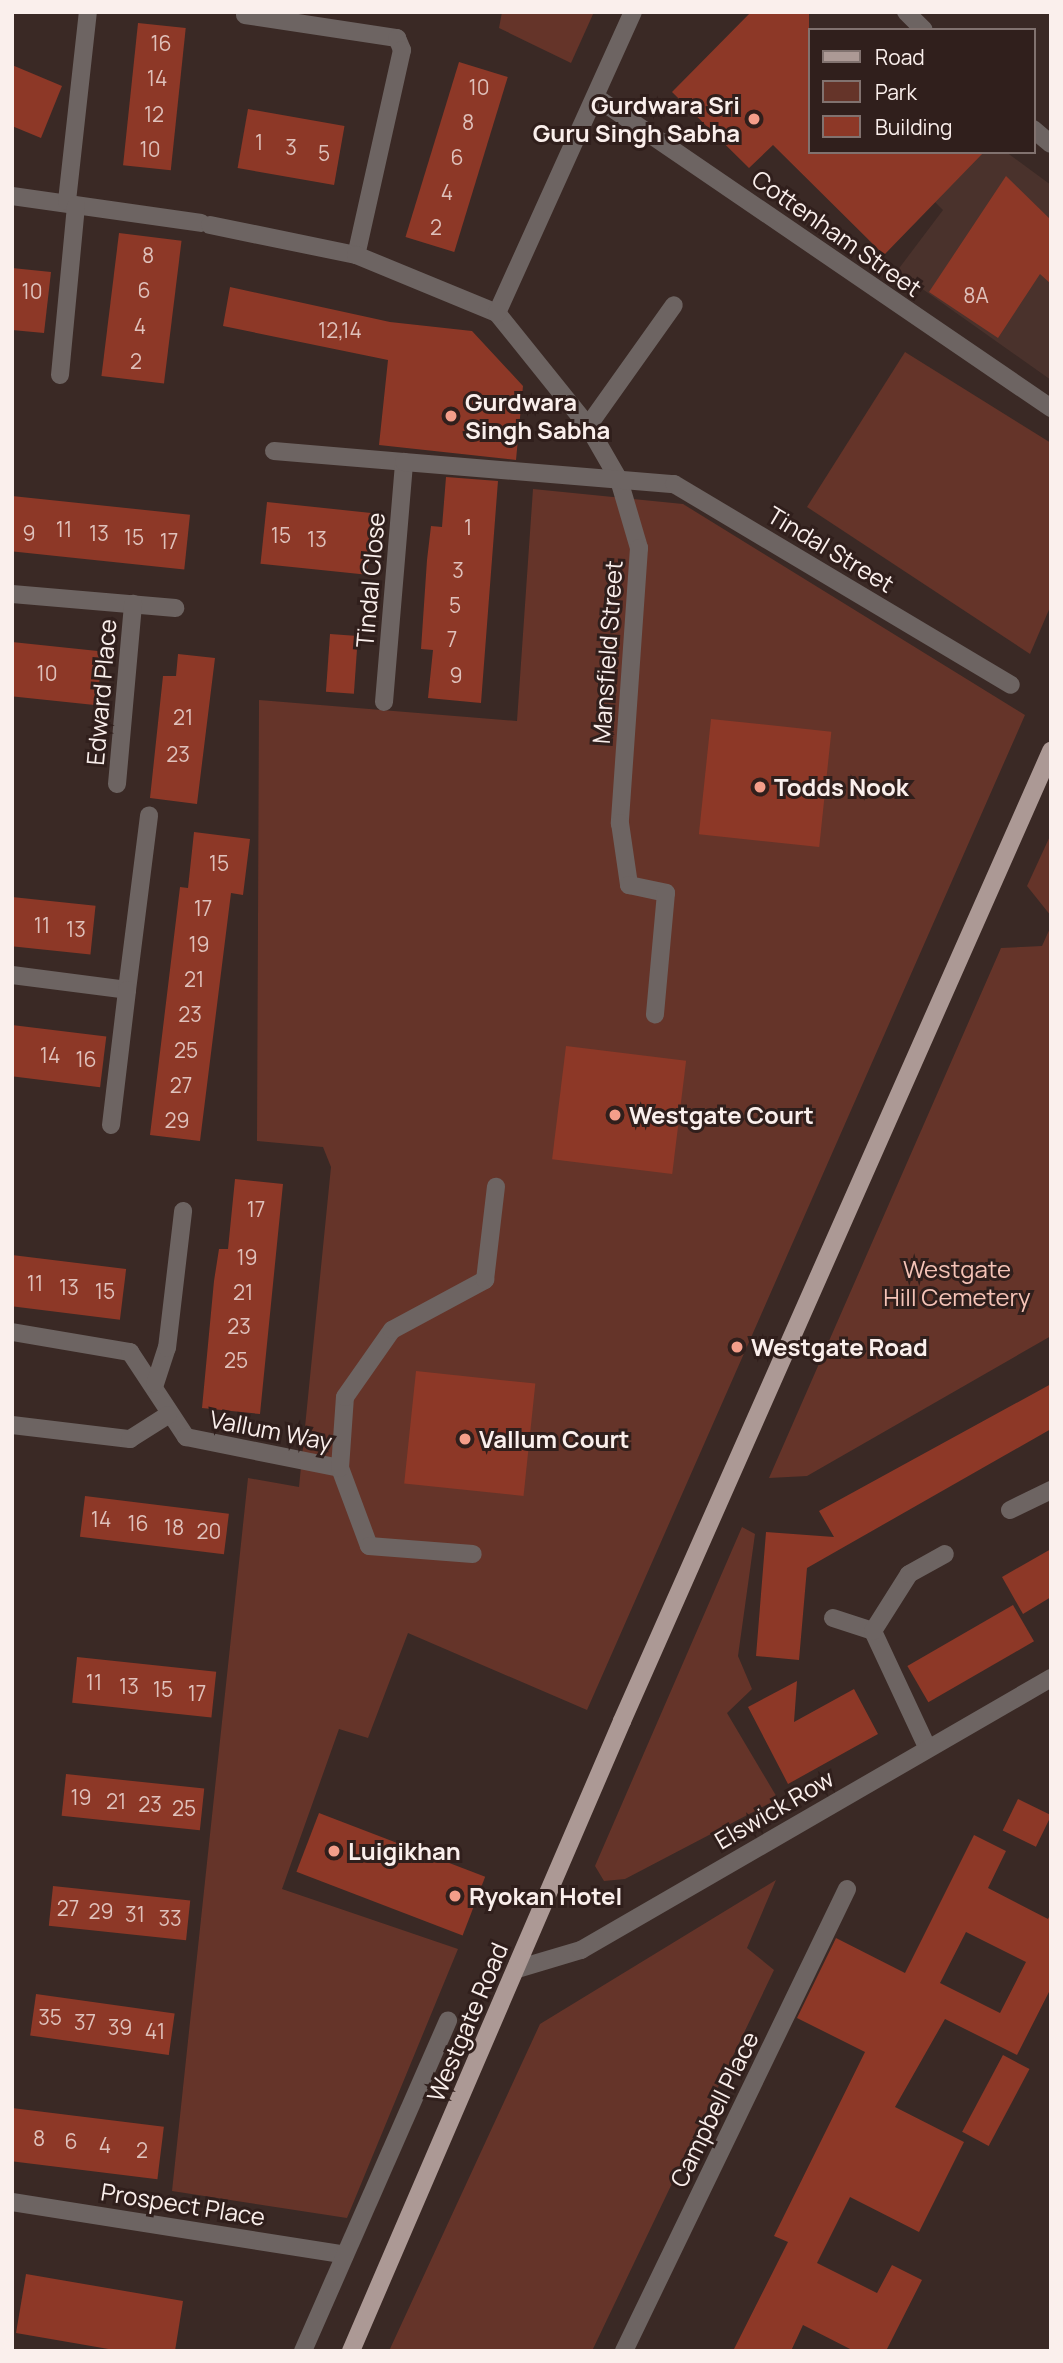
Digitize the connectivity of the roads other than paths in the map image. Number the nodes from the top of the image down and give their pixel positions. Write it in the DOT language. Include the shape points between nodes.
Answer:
graph roads {
  1 [pos="88,12"];
  2 [pos="633,12"];
  3 [pos="906,12"];
  4 [pos="244,15"];
  5 [pos="922,28"];
  6 [pos="597,98"];
  7 [pos="1035,131"];
  8 [pos="1051,144"];
  9 [pos="12,196"];
  10 [pos="71,204"];
  11 [pos="356,255"];
  12 [pos="674,305"];
  13 [pos="497,313"];
  14 [pos="60,375"];
  15 [pos="1051,408"];
  16 [pos="588,426"];
  17 [pos="274,451"];
  18 [pos="404,462"];
  19 [pos="619,480"];
  20 [pos="12,594"];
  21 [pos="133,604"];
  22 [pos="175,608"];
  23 [pos="1011,685"];
  24 [pos="384,702"];
  25 [pos="1051,751"];
  26 [pos="117,784"];
  27 [pos="149,814"];
  28 [pos="12,975"];
  29 [pos="127,990"];
  30 [pos="655,1015"];
  31 [pos="111,1125"];
  32 [pos="496,1187"];
  33 [pos="183,1211"];
  34 [pos="12,1332"];
  35 [pos="155,1384"];
  36 [pos="167,1415"];
  37 [pos="12,1425"];
  38 [pos="340,1468"];
  39 [pos="1051,1490"];
  40 [pos="1010,1510"];
  41 [pos="473,1554"];
  42 [pos="945,1554"];
  43 [pos="833,1618"];
  44 [pos="873,1631"];
  45 [pos="1051,1678"];
  46 [pos="927,1747"];
  47 [pos="847,1889"];
  48 [pos="517,1969"];
  49 [pos="448,2020"];
  50 [pos="12,2202"];
  51 [pos="345,2255"];
  52 [pos="303,2351"];
  53 [pos="351,2351"];
  54 [pos="624,2351"];
  1 -- 10 [label="street"];
  2 -- 6 [label="street"];
  3 -- 5 [label="street"];
  4 -- 11 [label="street" via="397,38 402,50"];
  6 -- 13 [label="street"];
  6 -- 15 [label="street, Cottenham Street"];
  7 -- 8 [label="street"];
  9 -- 10 [label="street, Mansfield Street"];
  10 -- 11 [label="street, Mansfield Street" via="206,224"];
  10 -- 14 [label="street"];
  11 -- 13 [label="street, Mansfield Street"];
  12 -- 16 [label="street"];
  13 -- 16 [label="street, Mansfield Street"];
  16 -- 19 [label="street, Mansfield Street"];
  17 -- 18 [label="street"];
  18 -- 19 [label="street"];
  18 -- 24 [label="street, Tindal Close"];
  19 -- 23 [label="street, Tindal Street" via="674,484"];
  19 -- 30 [label="street, Mansfield Street" via="639,548 620,823 629,885 666,893"];
  20 -- 21 [label="street, Edward Place"];
  21 -- 22 [label="street, Edward Place"];
  21 -- 26 [label="street, Edward Place"];
  25 -- 48 [label="main road, Westgate Road"];
  27 -- 29 [label="street"];
  28 -- 29 [label="street"];
  29 -- 31 [label="street"];
  32 -- 38 [label="street" via="485,1280 392,1330 345,1397"];
  33 -- 35 [label="street" via="167,1348"];
  34 -- 35 [label="street, Vallum Way" via="131,1352"];
  35 -- 36 [label="street, Vallum Way"];
  36 -- 37 [label="street" via="130,1439"];
  36 -- 38 [label="street, Vallum Way" via="186,1437"];
  38 -- 41 [label="street, Vallum Way" via="369,1546"];
  39 -- 40 [label="street"];
  42 -- 44 [label="street" via="909,1574"];
  43 -- 44 [label="street"];
  44 -- 46 [label="street"];
  45 -- 46 [label="street, Elswick Row"];
  46 -- 48 [label="street, Elswick Row" via="581,1950"];
  47 -- 54 [label="street, Campbell Place"];
  48 -- 53 [label="main road, Westgate Road"];
  49 -- 51 [label="street"];
  50 -- 51 [label="street, Prospect Place"];
  51 -- 52 [label="street"];
}
